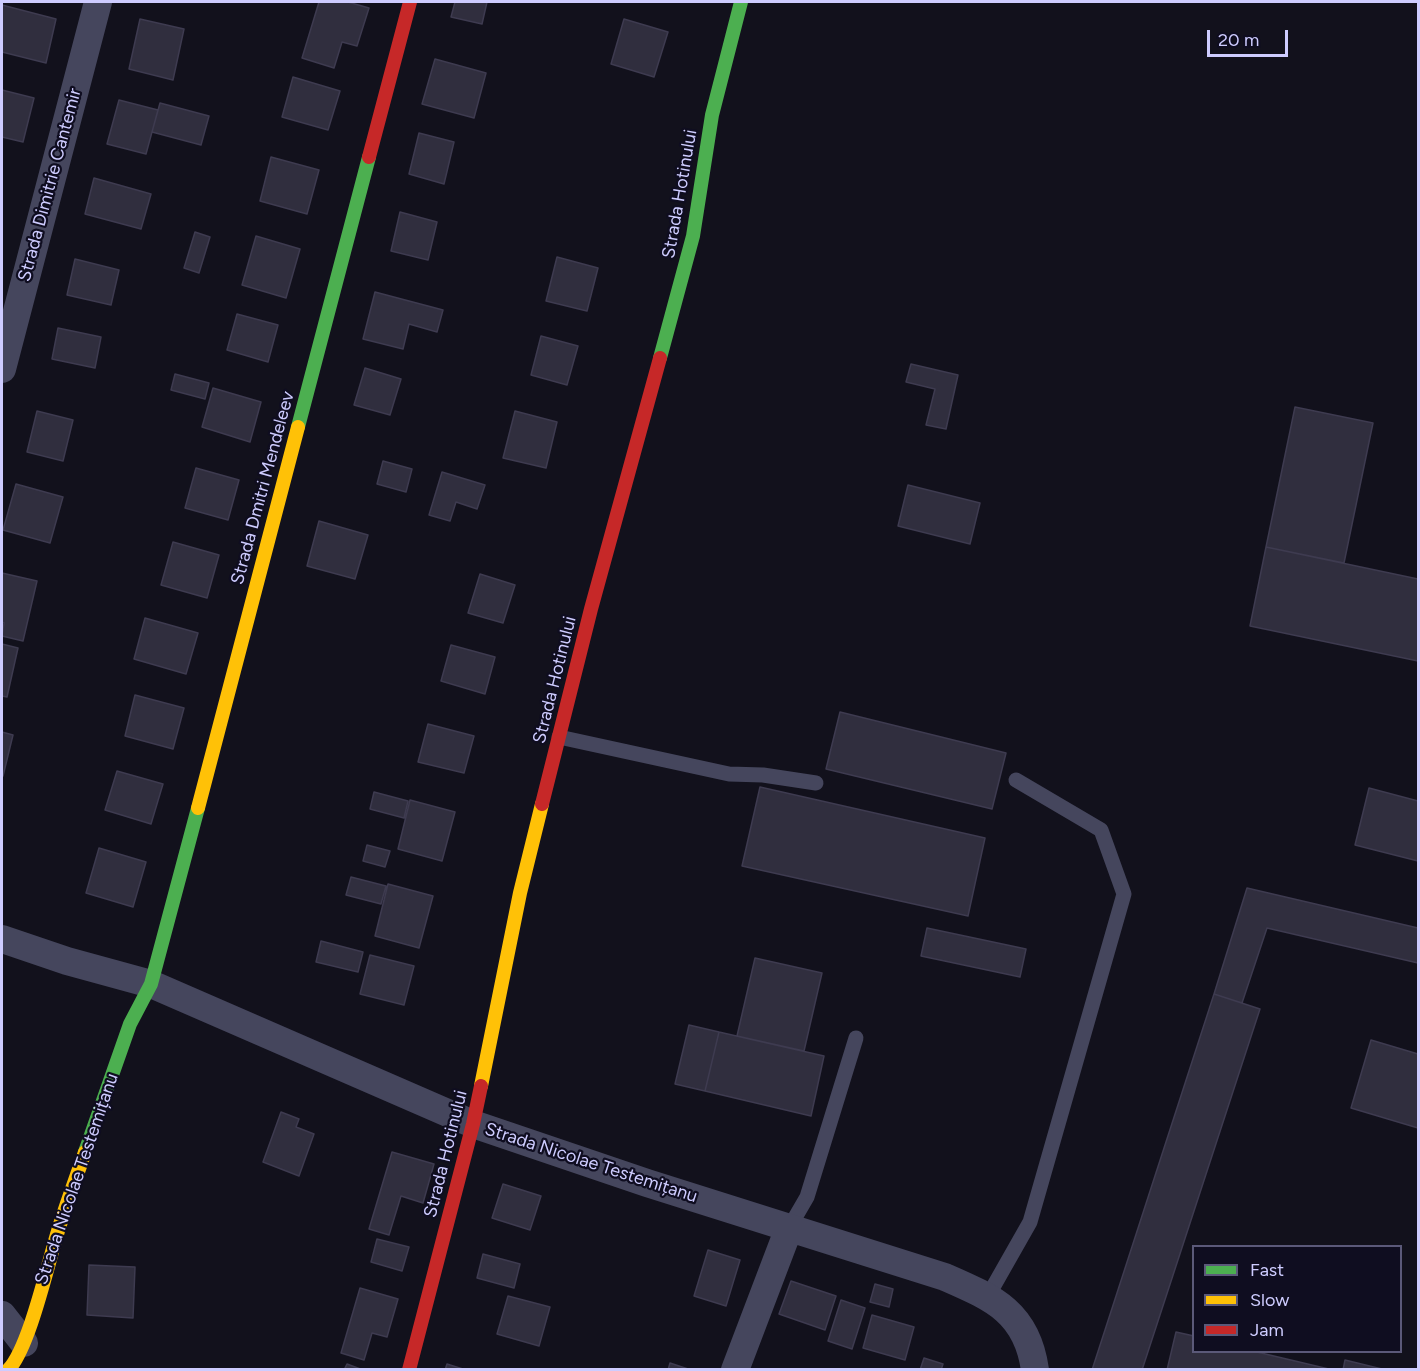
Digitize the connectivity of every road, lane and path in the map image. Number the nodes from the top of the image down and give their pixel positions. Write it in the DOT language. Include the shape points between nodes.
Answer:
graph roads {
  1 [pos="98,2"];
  2 [pos="410,2"];
  3 [pos="741,2"];
  4 [pos="2,369"];
  5 [pos="559,736"];
  6 [pos="1016,780"];
  7 [pos="816,783"];
  8 [pos="2,939"];
  9 [pos="151,984"];
  10 [pos="855,1038"];
  11 [pos="473,1124"];
  12 [pos="789,1228"];
  13 [pos="988,1296"];
  14 [pos="2,1315"];
  15 [pos="24,1343"];
  16 [pos="8,1370"];
  17 [pos="409,1370"];
  18 [pos="735,1370"];
  19 [pos="1035,1370"];
  1 -- 4 [label="street, Strada Dimitrie Cantemir"];
  2 -- 9 [label="street, Strada Dmitri Mendeleev"];
  3 -- 5 [label="street, Strada Hotinului" via="712,115 693,236"];
  5 -- 7 [label="lane" via="729,774"];
  5 -- 11 [label="street, Strada Hotinului" via="520,893"];
  6 -- 13 [label="lane" via="1101,830 1124,894 1030,1222"];
  8 -- 9 [label="street, Strada Nicolae Testemițanu"];
  9 -- 11 [label="street, Strada Nicolae Testemițanu"];
  9 -- 15 [label="street, Strada Nicolae Testemițanu" via="122,1044"];
  10 -- 12 [label="lane" via="807,1197"];
  11 -- 12 [label="street, Strada Nicolae Testemițanu"];
  11 -- 17 [label="street, Strada Hotinului"];
  12 -- 13 [label="street, Strada Nicolae Testemițanu" via="945,1277"];
  12 -- 18 [label="street"];
  13 -- 19 [label="street, Strada Nicolae Testemițanu" via="1011,1314 1026,1336"];
  14 -- 15 [label="street"];
  15 -- 16 [label="street, Strada Nicolae Testemițanu"];
}
